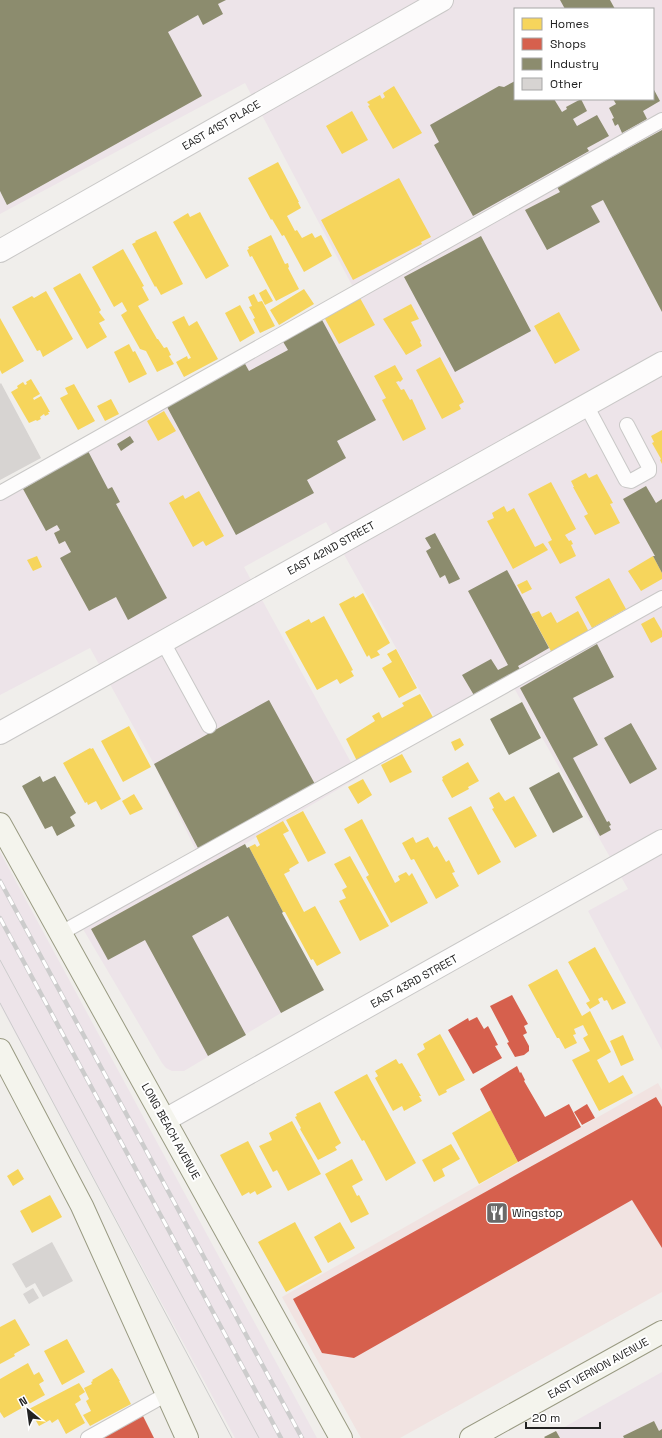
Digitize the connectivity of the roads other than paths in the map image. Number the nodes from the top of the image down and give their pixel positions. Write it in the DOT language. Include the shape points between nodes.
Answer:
graph roads {
  1 [pos="442,0"];
  2 [pos="662,120"];
  3 [pos="0,251"];
  4 [pos="662,363"];
  5 [pos="586,405"];
  6 [pos="627,425"];
  7 [pos="0,493"];
  8 [pos="662,598"];
  9 [pos="163,642"];
  10 [pos="209,726"];
  11 [pos="0,733"];
  12 [pos="0,824"];
  13 [pos="662,841"];
  14 [pos="61,933"];
  15 [pos="0,1050"];
  16 [pos="165,1120"];
  17 [pos="662,1332"];
  18 [pos="167,1394"];
  19 [pos="88,1438"];
  20 [pos="187,1438"];
  21 [pos="341,1438"];
  22 [pos="471,1438"];
  1 -- 3 [label="street, EAST 41ST PLACE"];
  2 -- 7 [label="lane"];
  4 -- 5 [label="street, EAST 42ND STREET"];
  5 -- 6 [label="lane" via="626,480 631,481 649,472 649,467"];
  5 -- 9 [label="street, EAST 42ND STREET"];
  8 -- 14 [label="lane"];
  9 -- 10 [label="lane"];
  9 -- 11 [label="street, EAST 42ND STREET"];
  12 -- 14 [label="main road, LONG BEACH AVENUE"];
  13 -- 16 [label="street, EAST 43RD STREET"];
  14 -- 16 [label="main road, LONG BEACH AVENUE"];
  15 -- 18 [label="main road" via="82,1206"];
  16 -- 21 [label="main road, LONG BEACH AVENUE"];
  17 -- 22 [label="main road, EAST VERNON AVENUE"];
  18 -- 19 [label="lane"];
  18 -- 20 [label="main road"];
}
